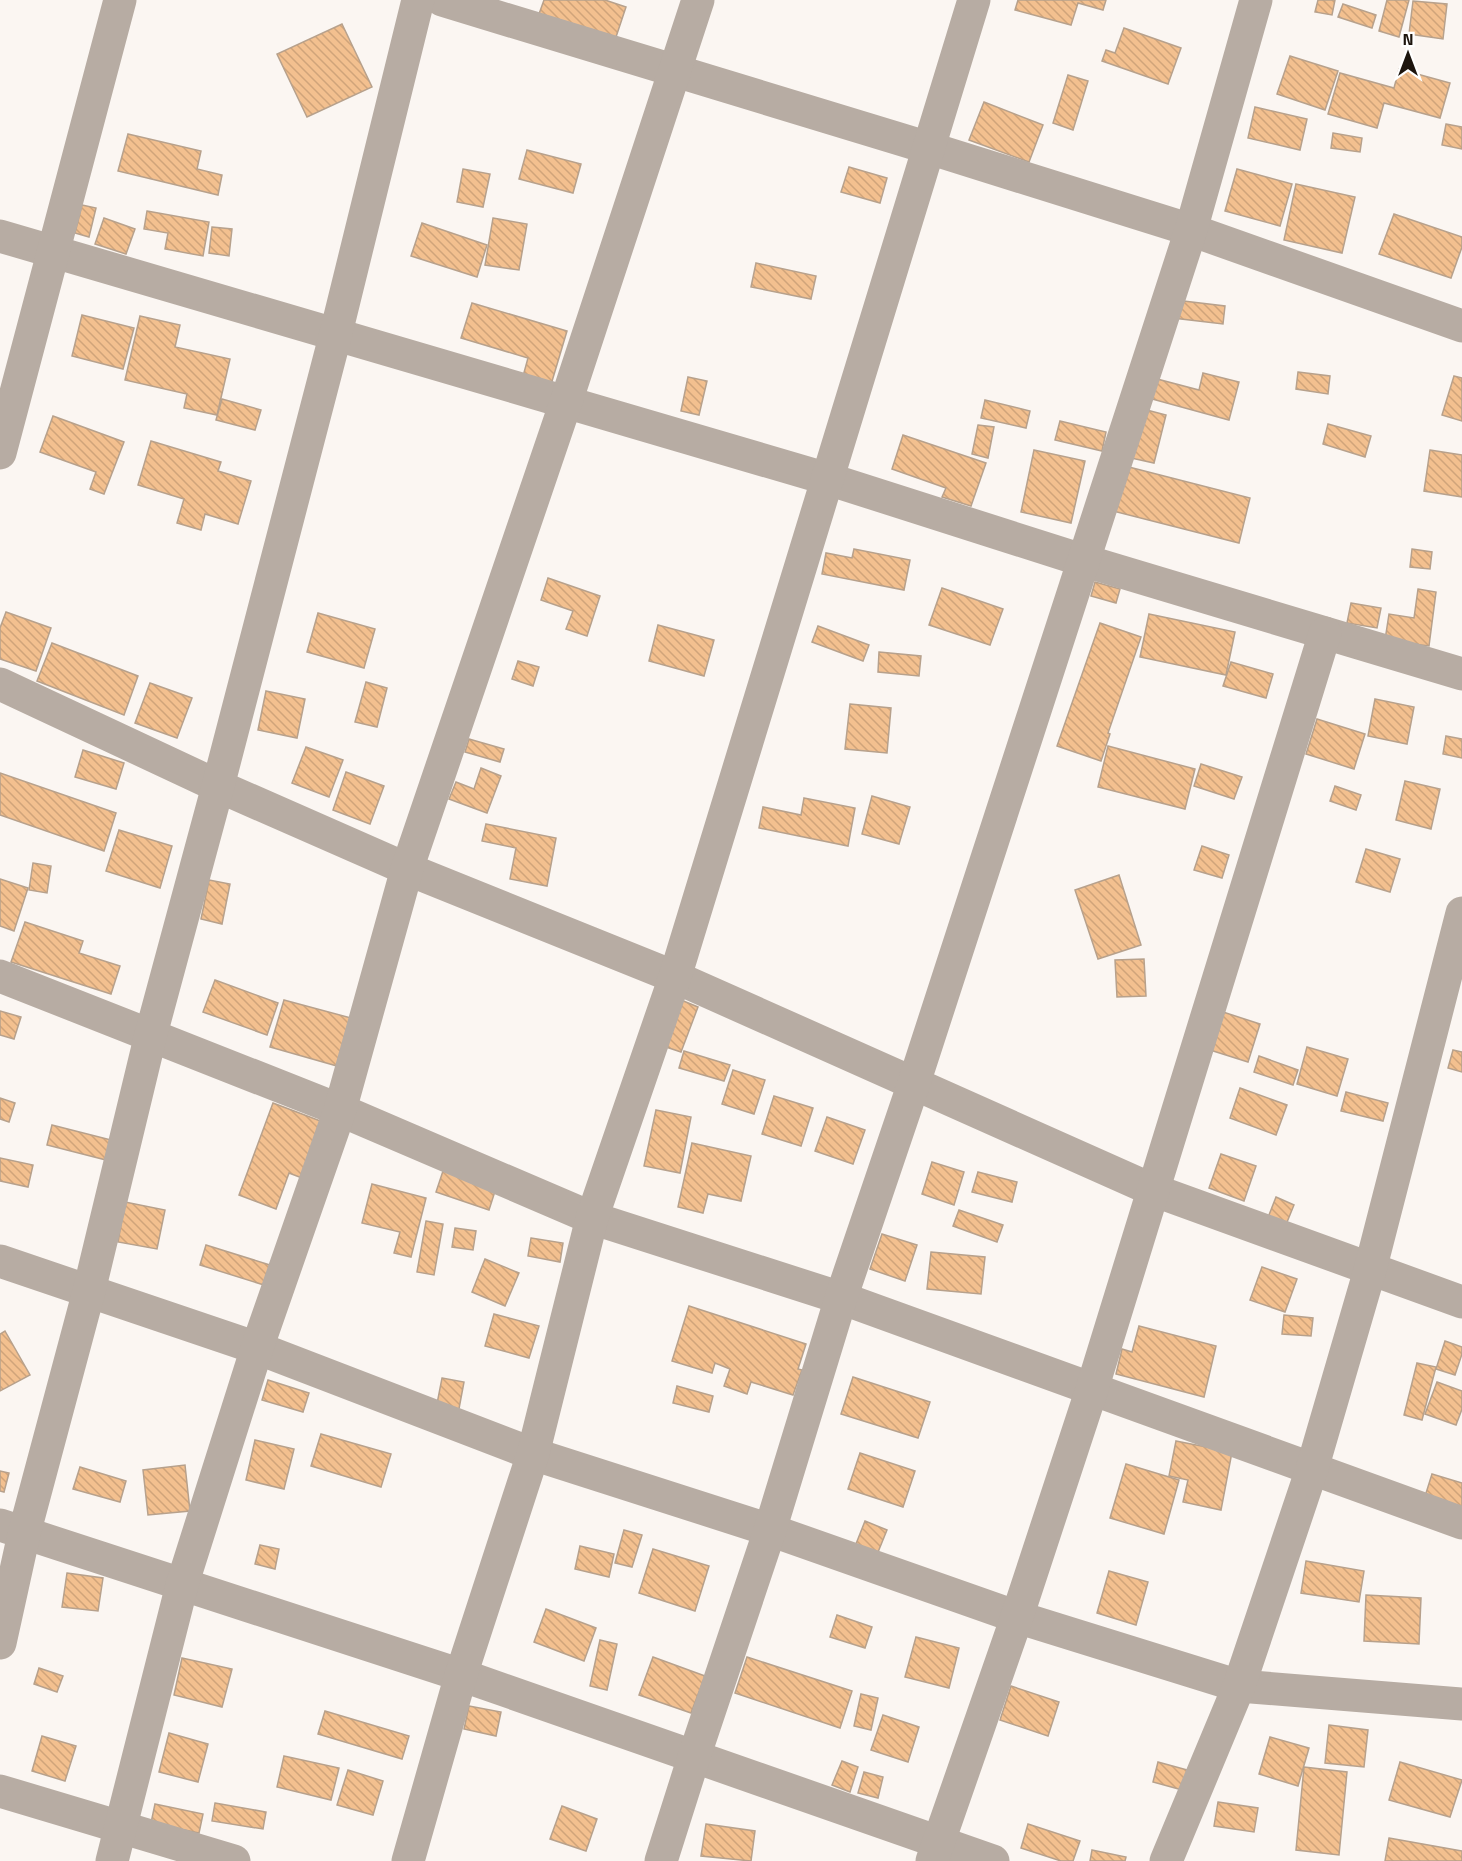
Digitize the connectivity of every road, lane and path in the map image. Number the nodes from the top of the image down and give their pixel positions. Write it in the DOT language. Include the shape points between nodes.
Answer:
graph roads {
  1 [pos="120,0"];
  2 [pos="418,0"];
  3 [pos="442,0"];
  4 [pos="698,0"];
  5 [pos="974,0"];
  6 [pos="1256,0"];
  7 [pos="675,71"];
  8 [pos="929,148"];
  9 [pos="1191,230"];
  10 [pos="0,236"];
  11 [pos="54,252"];
  12 [pos="1460,316"];
  13 [pos="336,333"];
  14 [pos="566,402"];
  15 [pos="0,453"];
  16 [pos="828,479"];
  17 [pos="1082,560"];
  18 [pos="1324,633"];
  19 [pos="1462,674"];
  20 [pos="0,684"];
  21 [pos="218,786"];
  22 [pos="407,869"];
  23 [pos="1462,914"];
  24 [pos="0,976"];
  25 [pos="675,976"];
  26 [pos="151,1034"];
  27 [pos="914,1083"];
  28 [pos="340,1110"];
  29 [pos="1153,1190"];
  30 [pos="592,1218"];
  31 [pos="0,1261"];
  32 [pos="1370,1270"];
  33 [pos="89,1291"];
  34 [pos="840,1298"];
  35 [pos="1462,1302"];
  36 [pos="258,1348"];
  37 [pos="1092,1389"];
  38 [pos="532,1454"];
  39 [pos="1312,1469"];
  40 [pos="1462,1524"];
  41 [pos="12,1529"];
  42 [pos="770,1530"];
  43 [pos="182,1585"];
  44 [pos="1017,1617"];
  45 [pos="0,1642"];
  46 [pos="461,1675"];
  47 [pos="1239,1686"];
  48 [pos="1462,1704"];
  49 [pos="694,1757"];
  50 [pos="0,1791"];
  51 [pos="120,1827"];
  52 [pos="935,1852"];
  53 [pos="112,1861"];
  54 [pos="234,1861"];
  55 [pos="408,1861"];
  56 [pos="662,1861"];
  57 [pos="993,1861"];
  58 [pos="1166,1861"];
  1 -- 11 [label="street"];
  2 -- 13 [label="street"];
  3 -- 7 [label="street"];
  4 -- 7 [label="street"];
  5 -- 8 [label="street"];
  6 -- 9 [label="street"];
  7 -- 8 [label="street"];
  7 -- 14 [label="street"];
  8 -- 9 [label="street"];
  8 -- 16 [label="street"];
  9 -- 12 [label="street"];
  9 -- 17 [label="street"];
  10 -- 11 [label="street"];
  11 -- 13 [label="street"];
  11 -- 15 [label="street"];
  13 -- 14 [label="street"];
  13 -- 21 [label="street"];
  14 -- 16 [label="street"];
  14 -- 22 [label="street"];
  16 -- 17 [label="street"];
  16 -- 25 [label="street"];
  17 -- 18 [label="street"];
  17 -- 27 [label="street"];
  18 -- 19 [label="street"];
  18 -- 29 [label="street"];
  20 -- 21 [label="street"];
  21 -- 22 [label="street"];
  21 -- 26 [label="street"];
  22 -- 25 [label="street"];
  22 -- 28 [label="street"];
  23 -- 32 [label="street"];
  24 -- 26 [label="street"];
  25 -- 27 [label="street"];
  25 -- 30 [label="street"];
  26 -- 28 [label="street"];
  26 -- 33 [label="street"];
  27 -- 29 [label="street"];
  27 -- 34 [label="street"];
  28 -- 30 [label="street"];
  28 -- 36 [label="street"];
  29 -- 32 [label="street"];
  29 -- 37 [label="street"];
  30 -- 34 [label="street"];
  30 -- 38 [label="street"];
  31 -- 33 [label="street"];
  32 -- 35 [label="street"];
  32 -- 39 [label="street"];
  33 -- 36 [label="street"];
  33 -- 41 [label="street"];
  34 -- 37 [label="street"];
  34 -- 42 [label="street"];
  36 -- 38 [label="street"];
  36 -- 43 [label="street"];
  37 -- 39 [label="street"];
  37 -- 44 [label="street"];
  38 -- 42 [label="street"];
  38 -- 46 [label="street"];
  39 -- 40 [label="street"];
  39 -- 47 [label="street"];
  41 -- 43 [label="street"];
  41 -- 45 [label="street"];
  42 -- 44 [label="street"];
  42 -- 49 [label="street"];
  43 -- 46 [label="street"];
  43 -- 51 [label="street"];
  44 -- 47 [label="street"];
  44 -- 52 [label="street"];
  46 -- 49 [label="street"];
  46 -- 55 [label="street"];
  47 -- 48 [label="street"];
  47 -- 58 [label="street"];
  49 -- 52 [label="street"];
  49 -- 56 [label="street"];
  50 -- 51 [label="street"];
  51 -- 53 [label="street"];
  51 -- 54 [label="street"];
  52 -- 57 [label="street"];
}
